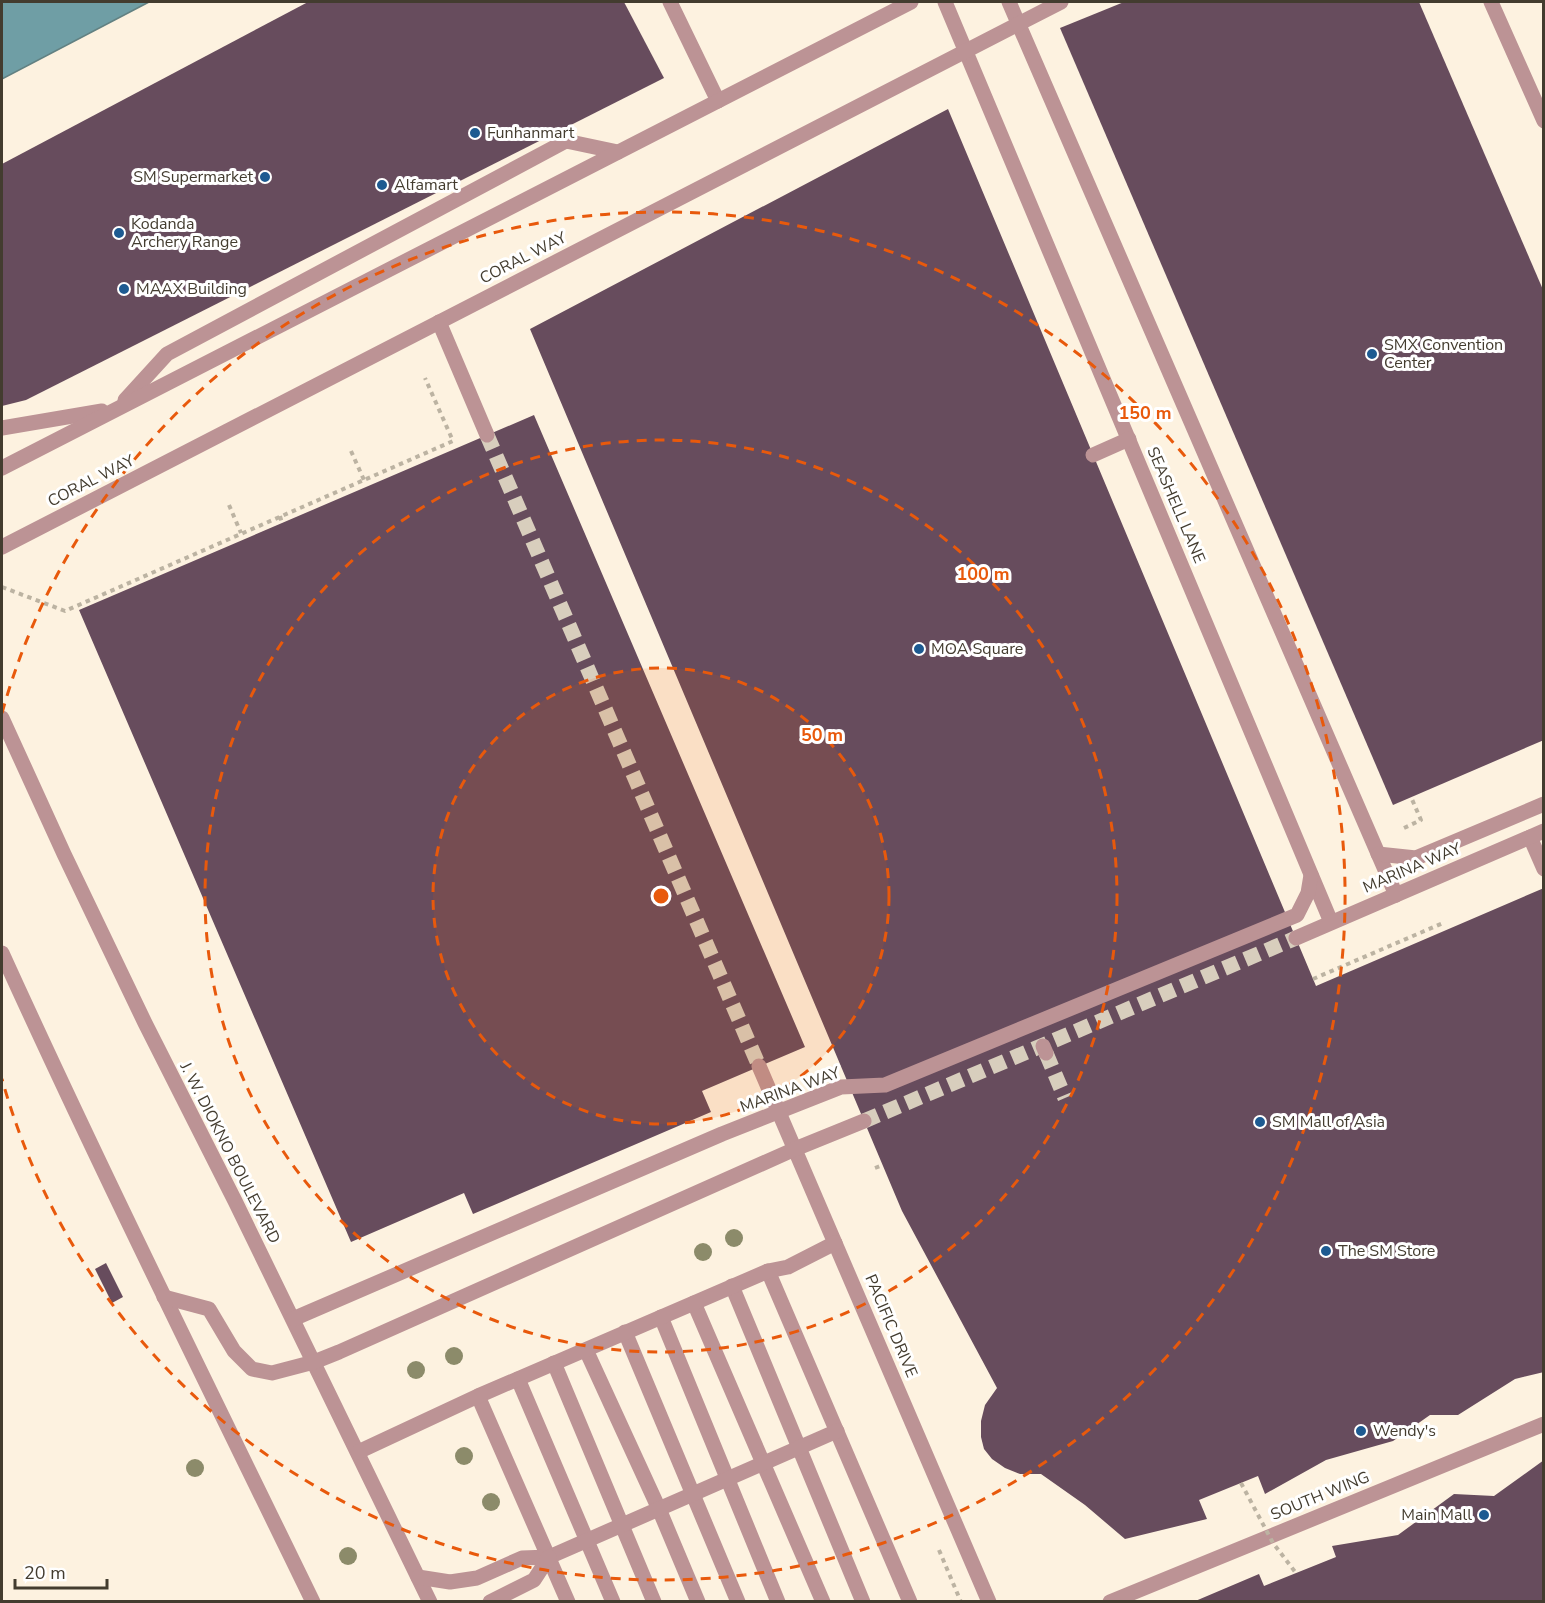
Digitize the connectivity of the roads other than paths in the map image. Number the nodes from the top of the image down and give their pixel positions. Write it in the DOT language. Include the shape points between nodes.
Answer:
graph roads {
  1 [pos="670,2"];
  2 [pos="911,2"];
  3 [pos="945,2"];
  4 [pos="1010,2"];
  5 [pos="1061,2"];
  6 [pos="1491,2"];
  7 [pos="1019,23"];
  8 [pos="966,51"];
  9 [pos="718,101"];
  10 [pos="1544,121"];
  11 [pos="618,152"];
  12 [pos="439,322"];
  13 [pos="117,409"];
  14 [pos="2,428"];
  15 [pos="487,435"];
  16 [pos="1129,440"];
  17 [pos="1093,455"];
  18 [pos="2,468"];
  19 [pos="2,547"];
  20 [pos="2,718"];
  21 [pos="1544,804"];
  22 [pos="1537,834"];
  23 [pos="1378,854"];
  24 [pos="1544,869"];
  25 [pos="1311,875"];
  26 [pos="1396,895"];
  27 [pos="1331,922"];
  28 [pos="1296,938"];
  29 [pos="2,953"];
  30 [pos="759,1066"];
  31 [pos="779,1112"];
  32 [pos="864,1121"];
  33 [pos="795,1149"];
  34 [pos="835,1243"];
  35 [pos="768,1271"];
  36 [pos="732,1286"];
  37 [pos="164,1298"];
  38 [pos="694,1303"];
  39 [pos="661,1317"];
  40 [pos="293,1319"];
  41 [pos="625,1332"];
  42 [pos="586,1350"];
  43 [pos="314,1362"];
  44 [pos="554,1363"];
  45 [pos="518,1379"];
  46 [pos="478,1396"];
  47 [pos="1544,1424"];
  48 [pos="837,1431"];
  49 [pos="799,1448"];
  50 [pos="358,1452"];
  51 [pos="764,1463"];
  52 [pos="728,1479"];
  53 [pos="694,1494"];
  54 [pos="659,1509"];
  55 [pos="622,1525"];
  56 [pos="587,1540"];
  57 [pos="549,1557"];
  58 [pos="418,1577"];
  59 [pos="313,1602"];
  60 [pos="430,1602"];
  61 [pos="489,1602"];
  62 [pos="568,1602"];
  63 [pos="613,1602"];
  64 [pos="654,1602"];
  65 [pos="698,1602"];
  66 [pos="738,1602"];
  67 [pos="778,1602"];
  68 [pos="823,1602"];
  69 [pos="863,1602"];
  70 [pos="910,1602"];
  71 [pos="989,1602"];
  72 [pos="1110,1602"];
  1 -- 9 [label="street"];
  2 -- 9 [label="street"];
  3 -- 8 [label="street, SEASHELL LANE"];
  4 -- 7 [label="street"];
  5 -- 7 [label="street, CORAL WAY"];
  6 -- 10 [label="street"];
  7 -- 8 [label="street, CORAL WAY"];
  7 -- 23 [label="street"];
  8 -- 12 [label="street, CORAL WAY"];
  8 -- 16 [label="street, SEASHELL LANE"];
  9 -- 11 [label="street"];
  11 -- 13 [label="street"];
  11 -- 13 [label="street" via="566,141 166,354"];
  12 -- 15 [label="street"];
  12 -- 19 [label="street, CORAL WAY"];
  13 -- 14 [label="street"];
  13 -- 18 [label="street"];
  16 -- 17 [label="street"];
  16 -- 25 [label="street, SEASHELL LANE"];
  20 -- 40 [label="street, J. W. DIOKNO BOULEVARD" via="145,1023"];
  21 -- 23 [label="street, MARINA WAY" via="1416,858"];
  22 -- 24 [label="street"];
  22 -- 26 [label="street, MARINA WAY"];
  23 -- 26 [label="street"];
  25 -- 27 [label="street, SEASHELL LANE"];
  25 -- 31 [label="street, MARINA WAY" via="1308,893 1297,915 885,1085 841,1087"];
  26 -- 27 [label="street, MARINA WAY"];
  27 -- 28 [label="street, MARINA WAY"];
  29 -- 37 [label="street"];
  30 -- 31 [label="street, PACIFIC DRIVE"];
  31 -- 33 [label="street, PACIFIC DRIVE"];
  31 -- 40 [label="street, MARINA WAY"];
  32 -- 33 [label="street"];
  33 -- 34 [label="street, PACIFIC DRIVE"];
  33 -- 43 [label="street"];
  34 -- 35 [label="street" via="788,1268"];
  34 -- 71 [label="street, PACIFIC DRIVE"];
  35 -- 36 [label="street"];
  35 -- 48 [label="street"];
  36 -- 38 [label="street"];
  36 -- 49 [label="street"];
  37 -- 43 [label="street" via="209,1309 234,1351 252,1369 272,1373"];
  37 -- 59 [label="street"];
  38 -- 39 [label="street"];
  38 -- 51 [label="street"];
  39 -- 41 [label="street"];
  39 -- 52 [label="street"];
  40 -- 43 [label="street, J. W. DIOKNO BOULEVARD"];
  41 -- 42 [label="street"];
  41 -- 53 [label="street"];
  42 -- 44 [label="street"];
  42 -- 54 [label="street"];
  43 -- 50 [label="street, J. W. DIOKNO BOULEVARD"];
  44 -- 45 [label="street"];
  44 -- 55 [label="street"];
  45 -- 46 [label="street"];
  45 -- 56 [label="street"];
  46 -- 50 [label="street"];
  46 -- 57 [label="street"];
  47 -- 72 [label="street, SOUTH WING"];
  48 -- 49 [label="street"];
  48 -- 70 [label="street"];
  49 -- 51 [label="street"];
  49 -- 69 [label="street"];
  50 -- 58 [label="street, J. W. DIOKNO BOULEVARD"];
  51 -- 52 [label="street"];
  51 -- 68 [label="street"];
  52 -- 53 [label="street"];
  52 -- 67 [label="street"];
  53 -- 54 [label="street"];
  53 -- 66 [label="street"];
  54 -- 55 [label="street"];
  54 -- 65 [label="street"];
  55 -- 56 [label="street"];
  55 -- 64 [label="street"];
  56 -- 57 [label="street"];
  56 -- 63 [label="street"];
  57 -- 58 [label="street" via="522,1558 477,1578 450,1582"];
  57 -- 61 [label="street" via="534,1580"];
  57 -- 62 [label="street"];
  58 -- 60 [label="street, J. W. DIOKNO BOULEVARD"];
}
